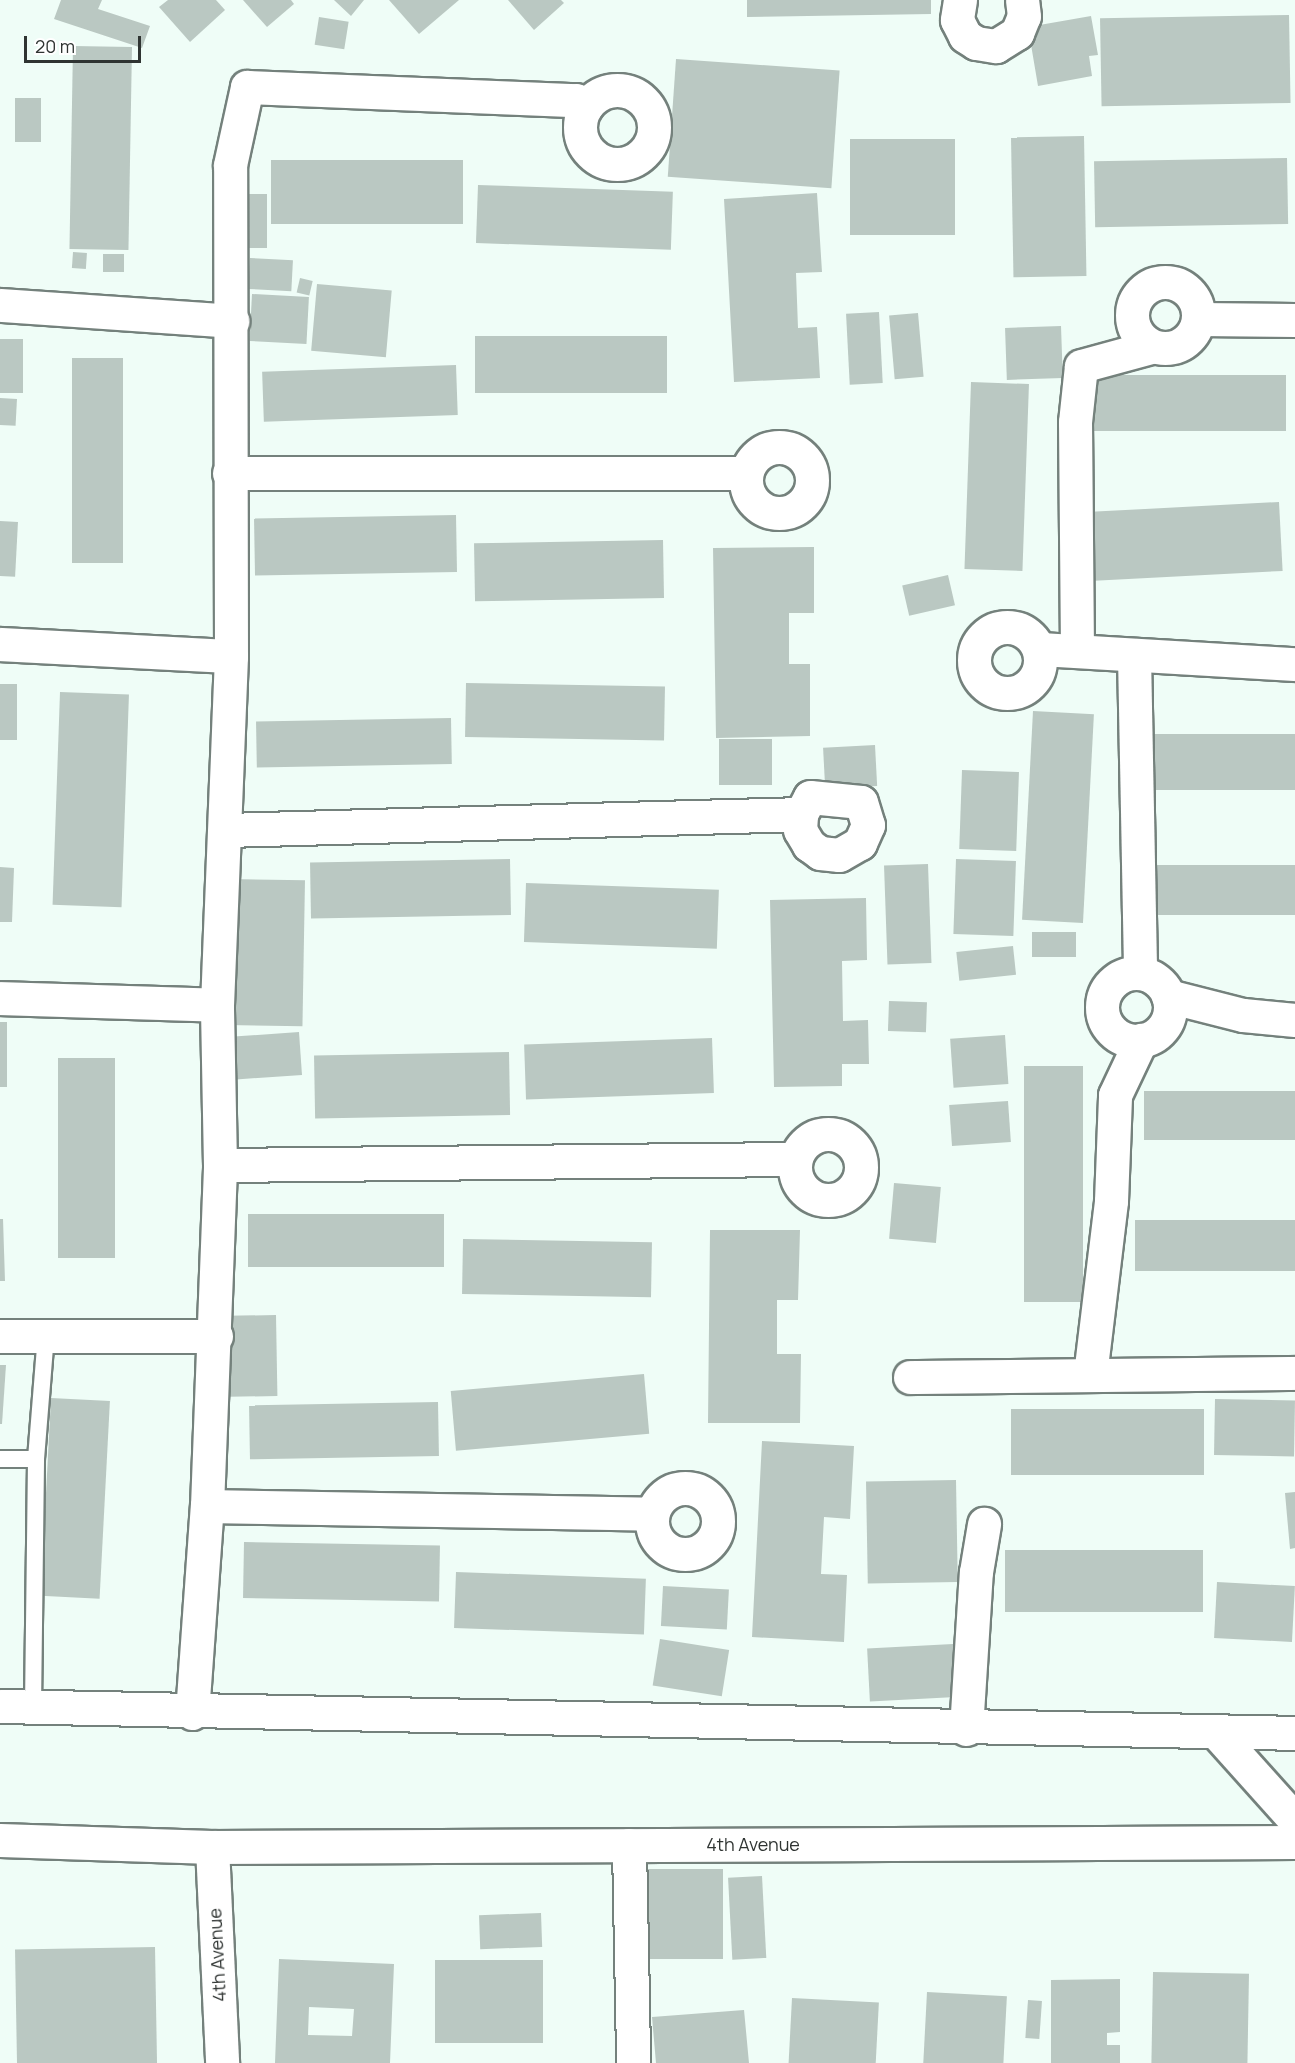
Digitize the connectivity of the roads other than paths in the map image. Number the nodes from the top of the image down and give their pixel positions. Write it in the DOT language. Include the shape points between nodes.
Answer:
graph roads {
  1 [pos="960,0"];
  2 [pos="1025,0"];
  3 [pos="586,106"];
  4 [pos="0,305"];
  5 [pos="1199,319"];
  6 [pos="1295,320"];
  7 [pos="232,321"];
  8 [pos="1151,347"];
  9 [pos="229,473"];
  10 [pos="746,473"];
  11 [pos="0,644"];
  12 [pos="1040,649"];
  13 [pos="1077,651"];
  14 [pos="1134,655"];
  15 [pos="231,656"];
  16 [pos="1295,664"];
  17 [pos="801,814"];
  18 [pos="226,830"];
  19 [pos="1140,973"];
  20 [pos="1168,996"];
  21 [pos="0,998"];
  22 [pos="216,1005"];
  23 [pos="1295,1020"];
  24 [pos="1141,1040"];
  25 [pos="794,1159"];
  26 [pos="220,1165"];
  27 [pos="0,1336"];
  28 [pos="46,1336"];
  29 [pos="216,1336"];
  30 [pos="1295,1373"];
  31 [pos="1090,1375"];
  32 [pos="910,1377"];
  33 [pos="36,1459"];
  34 [pos="0,1460"];
  35 [pos="207,1506"];
  36 [pos="652,1514"];
  37 [pos="984,1524"];
  38 [pos="0,1706"];
  39 [pos="33,1707"];
  40 [pos="192,1713"];
  41 [pos="966,1729"];
  42 [pos="1216,1732"];
  43 [pos="1295,1733"];
  44 [pos="1295,1820"];
  45 [pos="0,1840"];
  46 [pos="1295,1842"];
  47 [pos="629,1845"];
  48 [pos="212,1846"];
  49 [pos="222,2063"];
  50 [pos="633,2063"];
  1 -- 2 [label="street" via="957,20 966,36 976,43 996,46 1017,33"];
  3 -- 7 [label="street" via="576,100 247,87 230,165"];
  4 -- 7 [label="street"];
  5 -- 6 [label="street"];
  5 -- 8 [label="street" via="1192,337 1171,349"];
  5 -- 8 [label="street" via="1193,295 1180,284 1158,282 1142,291 1132,308 1132,324"];
  7 -- 9 [label="street"];
  8 -- 13 [label="street" via="1081,366 1075,422"];
  9 -- 10 [label="street"];
  9 -- 15 [label="street"];
  11 -- 15 [label="street"];
  12 -- 13 [label="street"];
  13 -- 14 [label="street"];
  14 -- 16 [label="street"];
  14 -- 19 [label="street"];
  15 -- 18 [label="street"];
  17 -- 18 [label="street"];
  18 -- 22 [label="street"];
  19 -- 20 [label="street" via="1157,980"];
  19 -- 24 [label="street" via="1117,978 1109,986 1101,1008 1110,1029 1129,1040"];
  20 -- 23 [label="street" via="1243,1015"];
  20 -- 24 [label="street" via="1170,1008 1162,1030"];
  21 -- 22 [label="street"];
  22 -- 26 [label="street"];
  24 -- 31 [label="street" via="1115,1095 1111,1201"];
  25 -- 26 [label="street"];
  26 -- 29 [label="street"];
  27 -- 28 [label="street"];
  28 -- 29 [label="street"];
  28 -- 33 [label="lane"];
  29 -- 35 [label="street"];
  30 -- 31 [label="street"];
  31 -- 32 [label="street"];
  33 -- 34 [label="lane"];
  33 -- 39 [label="lane"];
  35 -- 36 [label="street"];
  35 -- 40 [label="street"];
  37 -- 41 [label="street" via="976,1572"];
  38 -- 39 [label="street"];
  39 -- 40 [label="street"];
  40 -- 41 [label="street"];
  41 -- 42 [label="street"];
  42 -- 43 [label="street"];
  42 -- 44 [label="street"];
  45 -- 48 [label="street, 4th Avenue"];
  46 -- 47 [label="street, 4th Avenue"];
  47 -- 48 [label="street, 4th Avenue"];
  47 -- 50 [label="street"];
  48 -- 49 [label="street, 4th Avenue"];
}
